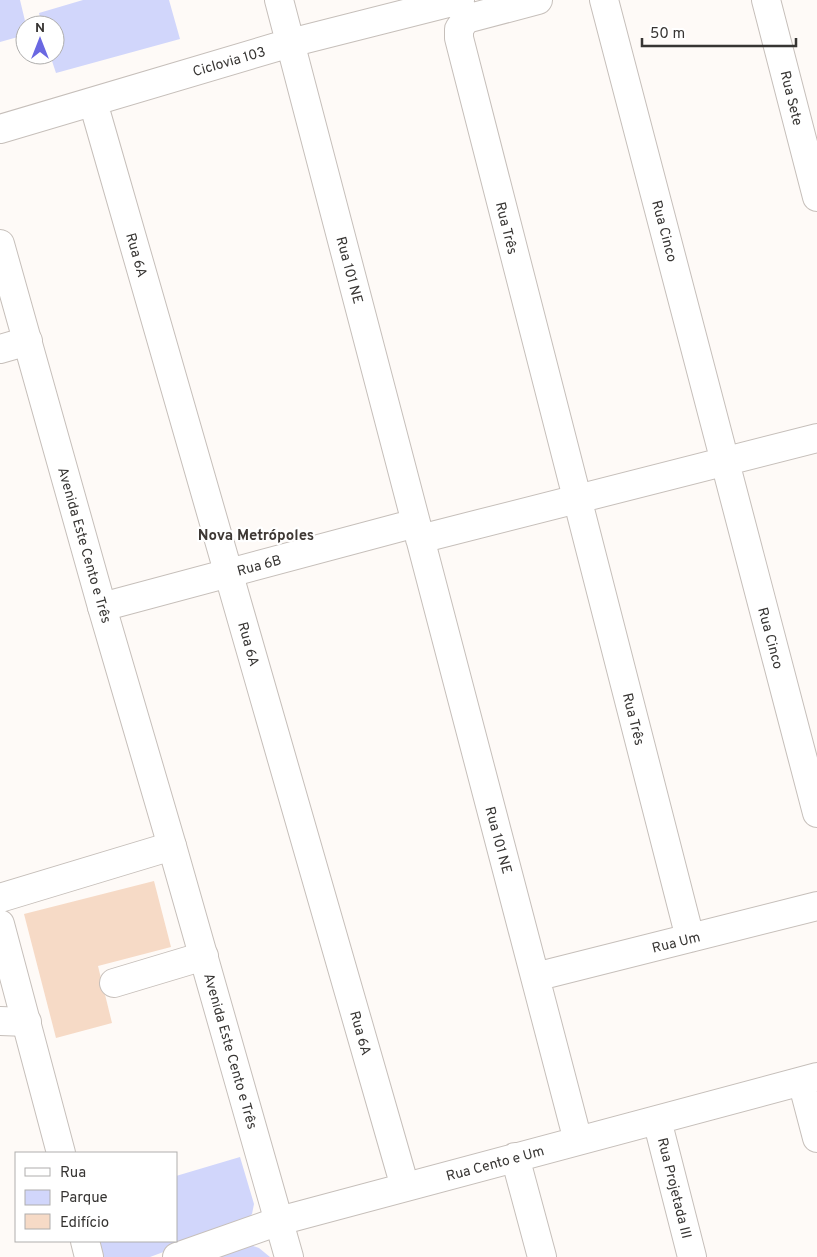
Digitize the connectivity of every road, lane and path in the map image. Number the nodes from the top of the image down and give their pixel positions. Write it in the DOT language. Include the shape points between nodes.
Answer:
graph roads {
  1 [pos="279,0"];
  2 [pos="460,0"];
  3 [pos="604,0"];
  4 [pos="766,0"];
  5 [pos="531,1"];
  6 [pos="290,43"];
  7 [pos="93,102"];
  8 [pos="0,129"];
  9 [pos="817,197"];
  10 [pos="0,244"];
  11 [pos="28,340"];
  12 [pos="0,349"];
  13 [pos="809,440"];
  14 [pos="725,463"];
  15 [pos="577,500"];
  16 [pos="418,531"];
  17 [pos="229,573"];
  18 [pos="102,607"];
  19 [pos="817,812"];
  20 [pos="172,846"];
  21 [pos="0,898"];
  22 [pos="817,906"];
  23 [pos="0,924"];
  24 [pos="690,938"];
  25 [pos="204,956"];
  26 [pos="536,977"];
  27 [pos="114,983"];
  28 [pos="0,1021"];
  29 [pos="27,1022"];
  30 [pos="810,1079"];
  31 [pos="657,1120"];
  32 [pos="817,1138"];
  33 [pos="578,1141"];
  34 [pos="62,1152"];
  35 [pos="515,1158"];
  36 [pos="405,1187"];
  37 [pos="279,1221"];
  38 [pos="85,1242"];
  39 [pos="89,1257"];
  40 [pos="176,1257"];
  41 [pos="289,1257"];
  42 [pos="542,1257"];
  43 [pos="692,1257"];
  1 -- 6 [label="street, Rua 101 NE"];
  2 -- 6 [label="street, Ciclovia 103"];
  3 -- 14 [label="street, Rua Cinco"];
  4 -- 9 [label="street, Rua Sete"];
  5 -- 15 [label="street, Rua Três" via="466,19 459,29 459,38"];
  6 -- 7 [label="street, Ciclovia 103"];
  6 -- 16 [label="street, Rua 101 NE"];
  7 -- 8 [label="street, Ciclovia 103"];
  7 -- 17 [label="street, Rua 6A"];
  10 -- 11 [label="street, Avenida Este Cento e Três"];
  11 -- 12 [label="street"];
  11 -- 18 [label="street, Avenida Este Cento e Três"];
  13 -- 14 [label="street"];
  14 -- 15 [label="street"];
  14 -- 19 [label="street, Rua Cinco"];
  15 -- 16 [label="street" via="499,520"];
  15 -- 24 [label="street, Rua Três"];
  16 -- 17 [label="street, Rua 6B"];
  16 -- 26 [label="street, Rua 101 NE"];
  17 -- 18 [label="street, Rua 6B"];
  17 -- 36 [label="street, Rua 6A"];
  18 -- 20 [label="street, Avenida Este Cento e Três"];
  20 -- 21 [label="street"];
  20 -- 25 [label="street, Avenida Este Cento e Três"];
  22 -- 24 [label="street, Rua Um"];
  23 -- 29 [label="street"];
  24 -- 26 [label="street, Rua Um"];
  25 -- 27 [label="street"];
  25 -- 37 [label="street, Avenida Este Cento e Três"];
  26 -- 33 [label="street, Rua 101 NE"];
  28 -- 29 [label="street"];
  29 -- 34 [label="street"];
  30 -- 31 [label="street, Rua Cento e Um"];
  30 -- 32 [label="street"];
  31 -- 33 [label="street, Rua Cento e Um"];
  31 -- 43 [label="street, Rua Projetada III"];
  33 -- 35 [label="street, Rua Cento e Um"];
  35 -- 36 [label="street, Rua Cento e Um"];
  35 -- 42 [label="street"];
  36 -- 37 [label="street, Rua Cento e Um"];
  37 -- 40 [label="street, Rua Cento e Um"];
  37 -- 41 [label="street, Avenida Este Cento e Três"];
  38 -- 39 [label="street"];
}
